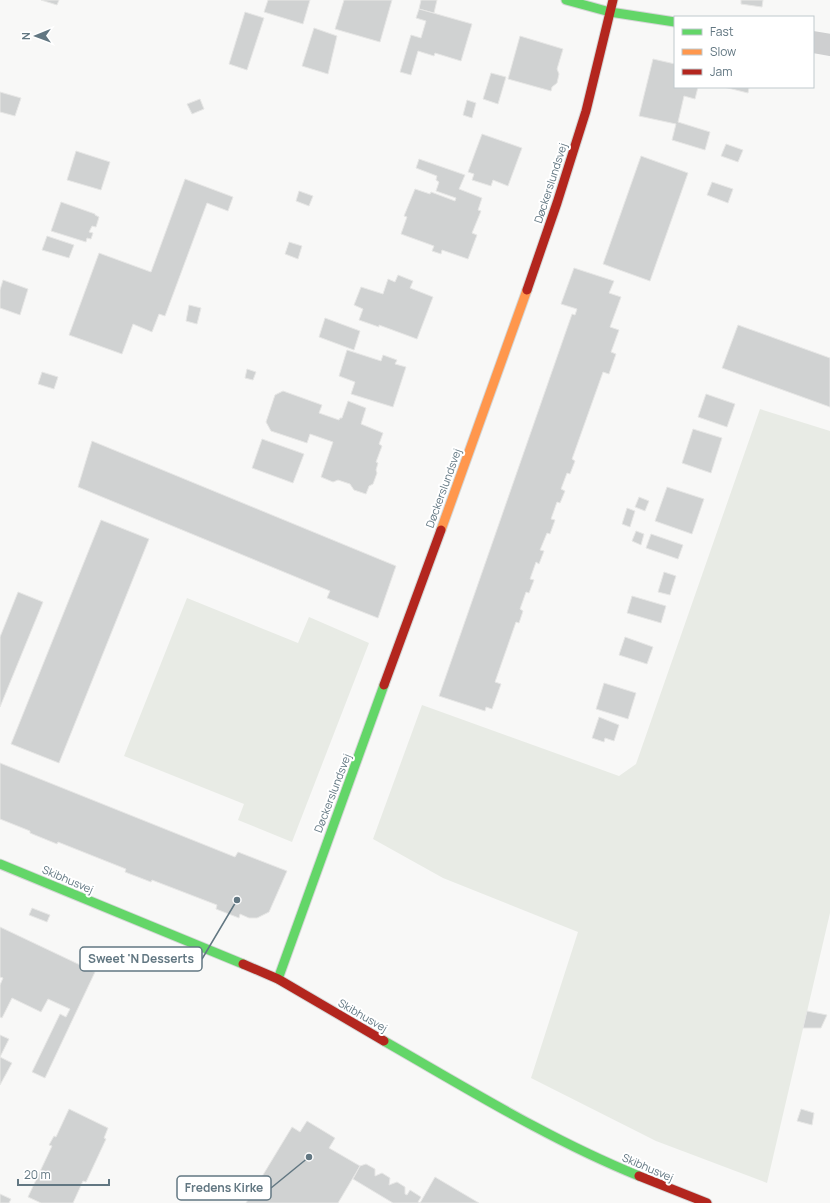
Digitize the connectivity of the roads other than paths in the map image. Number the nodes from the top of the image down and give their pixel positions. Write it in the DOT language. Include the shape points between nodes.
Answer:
graph roads {
  1 [pos="566,0"];
  2 [pos="613,0"];
  3 [pos="610,12"];
  4 [pos="674,22"];
  5 [pos="814,42"];
  6 [pos="830,45"];
  7 [pos="0,864"];
  8 [pos="278,979"];
  9 [pos="707,1203"];
  1 -- 3 [label="street"];
  2 -- 3 [label="street, Døckerslundsvej"];
  3 -- 4 [label="street"];
  3 -- 8 [label="street, Døckerslundsvej" via="582,124 542,244"];
  5 -- 6 [label="street"];
  7 -- 8 [label="street, Skibhusvej"];
  8 -- 9 [label="street, Skibhusvej" via="543,1131 611,1164"];
}
